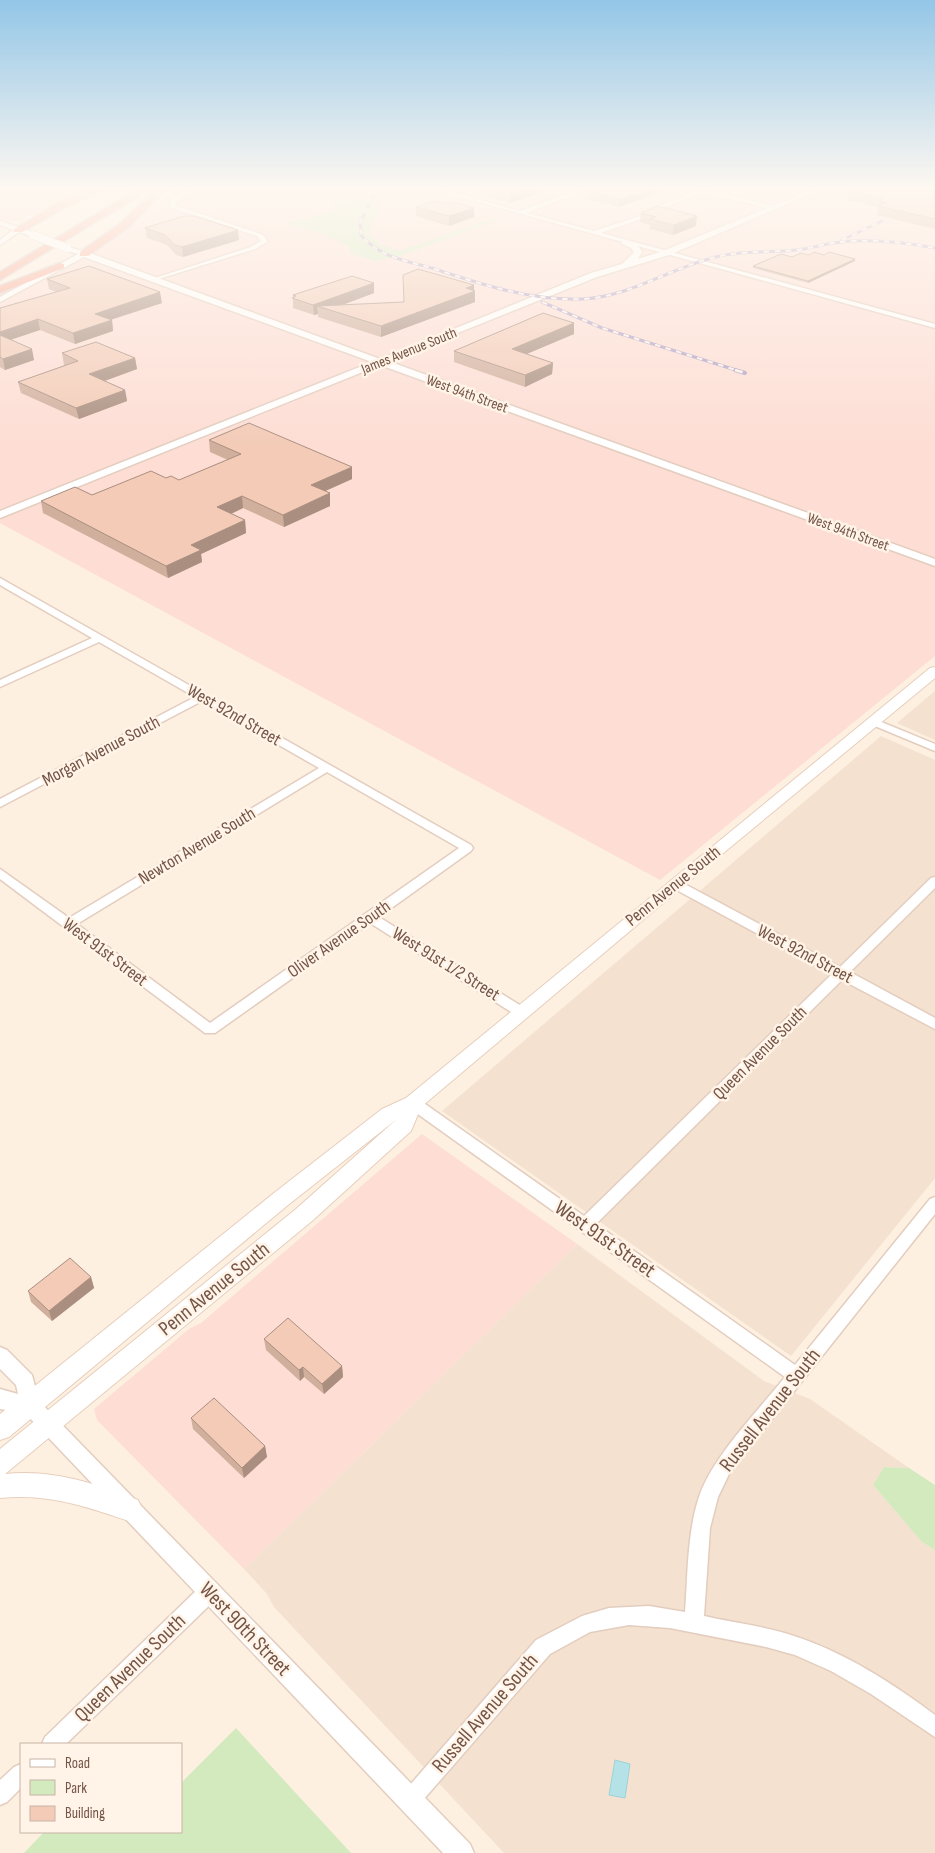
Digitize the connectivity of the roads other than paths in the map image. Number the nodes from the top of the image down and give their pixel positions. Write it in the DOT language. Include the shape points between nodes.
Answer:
graph roads {
  1 [pos="36,275"];
  2 [pos="43,275"];
  3 [pos="142,275"];
  4 [pos="168,275"];
  5 [pos="597,275"];
  6 [pos="749,275"];
  7 [pos="154,280"];
  8 [pos="0,290"];
  9 [pos="0,300"];
  10 [pos="935,326"];
  11 [pos="335,345"];
  12 [pos="419,347"];
  13 [pos="382,362"];
  14 [pos="0,515"];
  15 [pos="935,563"];
  16 [pos="0,581"];
  17 [pos="11,588"];
  18 [pos="0,593"];
  19 [pos="99,638"];
  20 [pos="935,671"];
  21 [pos="0,684"];
  22 [pos="202,697"];
  23 [pos="874,722"];
  24 [pos="935,748"];
  25 [pos="326,768"];
  26 [pos="0,804"];
  27 [pos="468,848"];
  28 [pos="0,873"];
  29 [pos="935,881"];
  30 [pos="675,884"];
  31 [pos="370,917"];
  32 [pos="68,924"];
  33 [pos="841,973"];
  34 [pos="521,1012"];
  35 [pos="935,1024"];
  36 [pos="210,1030"];
  37 [pos="413,1103"];
  38 [pos="935,1203"];
  39 [pos="585,1225"];
  40 [pos="0,1356"];
  41 [pos="796,1375"];
  42 [pos="0,1398"];
  43 [pos="30,1405"];
  44 [pos="50,1424"];
  45 [pos="0,1429"];
  46 [pos="0,1464"];
  47 [pos="0,1486"];
  48 [pos="129,1509"];
  49 [pos="209,1592"];
  50 [pos="694,1623"];
  51 [pos="935,1727"];
  52 [pos="53,1743"];
  53 [pos="20,1775"];
  54 [pos="0,1795"];
  55 [pos="410,1800"];
  56 [pos="461,1853"];
  1 -- 8 [label="highway"];
  2 -- 9 [label="street"];
  3 -- 7 [label="street, West 94th Street"];
  4 -- 7 [label="street"];
  5 -- 12 [label="street, James Avenue South"];
  6 -- 10 [label="street"];
  7 -- 11 [label="street, West 94th Street"];
  11 -- 12 [label="street" via="381,352"];
  11 -- 13 [label="street, West 94th Street"];
  12 -- 13 [label="street, James Avenue South"];
  13 -- 14 [label="street, James Avenue South"];
  13 -- 15 [label="street, West 94th Street"];
  16 -- 17 [label="street, West 92nd Street"];
  17 -- 18 [label="street"];
  17 -- 19 [label="street, West 92nd Street"];
  19 -- 21 [label="street"];
  19 -- 22 [label="street, West 92nd Street"];
  20 -- 23 [label="main road, Penn Avenue South"];
  22 -- 25 [label="street, West 92nd Street"];
  22 -- 26 [label="street, Morgan Avenue South"];
  23 -- 24 [label="street"];
  23 -- 30 [label="main road, Penn Avenue South"];
  25 -- 27 [label="street, West 92nd Street"];
  25 -- 32 [label="street, Newton Avenue South"];
  27 -- 31 [label="street, Oliver Avenue South"];
  28 -- 32 [label="street, West 91st Street"];
  29 -- 33 [label="street, Queen Avenue South"];
  30 -- 33 [label="street, West 92nd Street"];
  30 -- 34 [label="main road, Penn Avenue South"];
  31 -- 34 [label="street, West 91st 1/2 Street"];
  31 -- 36 [label="street, Oliver Avenue South"];
  32 -- 36 [label="street, West 91st Street"];
  33 -- 35 [label="street, West 92nd Street"];
  33 -- 39 [label="street, Queen Avenue South"];
  34 -- 37 [label="main road, Penn Avenue South"];
  37 -- 39 [label="street, West 91st Street"];
  37 -- 43 [label="main road, Penn Avenue South" via="389,1114 281,1198"];
  37 -- 44 [label="main road, Penn Avenue South" via="404,1126 304,1215"];
  38 -- 41 [label="street, Russell Avenue South"];
  39 -- 41 [label="street, West 91st Street"];
  40 -- 43 [label="street" via="25,1381"];
  41 -- 50 [label="street, Russell Avenue South" via="724,1466 709,1495 701,1528"];
  42 -- 43 [label="street"];
  43 -- 44 [label="street, West 90th Street"];
  43 -- 45 [label="main road, Penn Avenue South"];
  44 -- 46 [label="main road, Penn Avenue South"];
  44 -- 48 [label="street, West 90th Street"];
  47 -- 48 [label="main road" via="25,1482 57,1485"];
  48 -- 49 [label="street, West 90th Street"];
  49 -- 52 [label="street, Queen Avenue South"];
  49 -- 55 [label="street, West 90th Street"];
  50 -- 51 [label="street" via="773,1639 823,1656 871,1682"];
  50 -- 55 [label="street, Russell Avenue South" via="664,1616 632,1614 601,1619 569,1630 543,1647"];
  53 -- 54 [label="street"];
  55 -- 56 [label="street, West 90th Street"];
}
